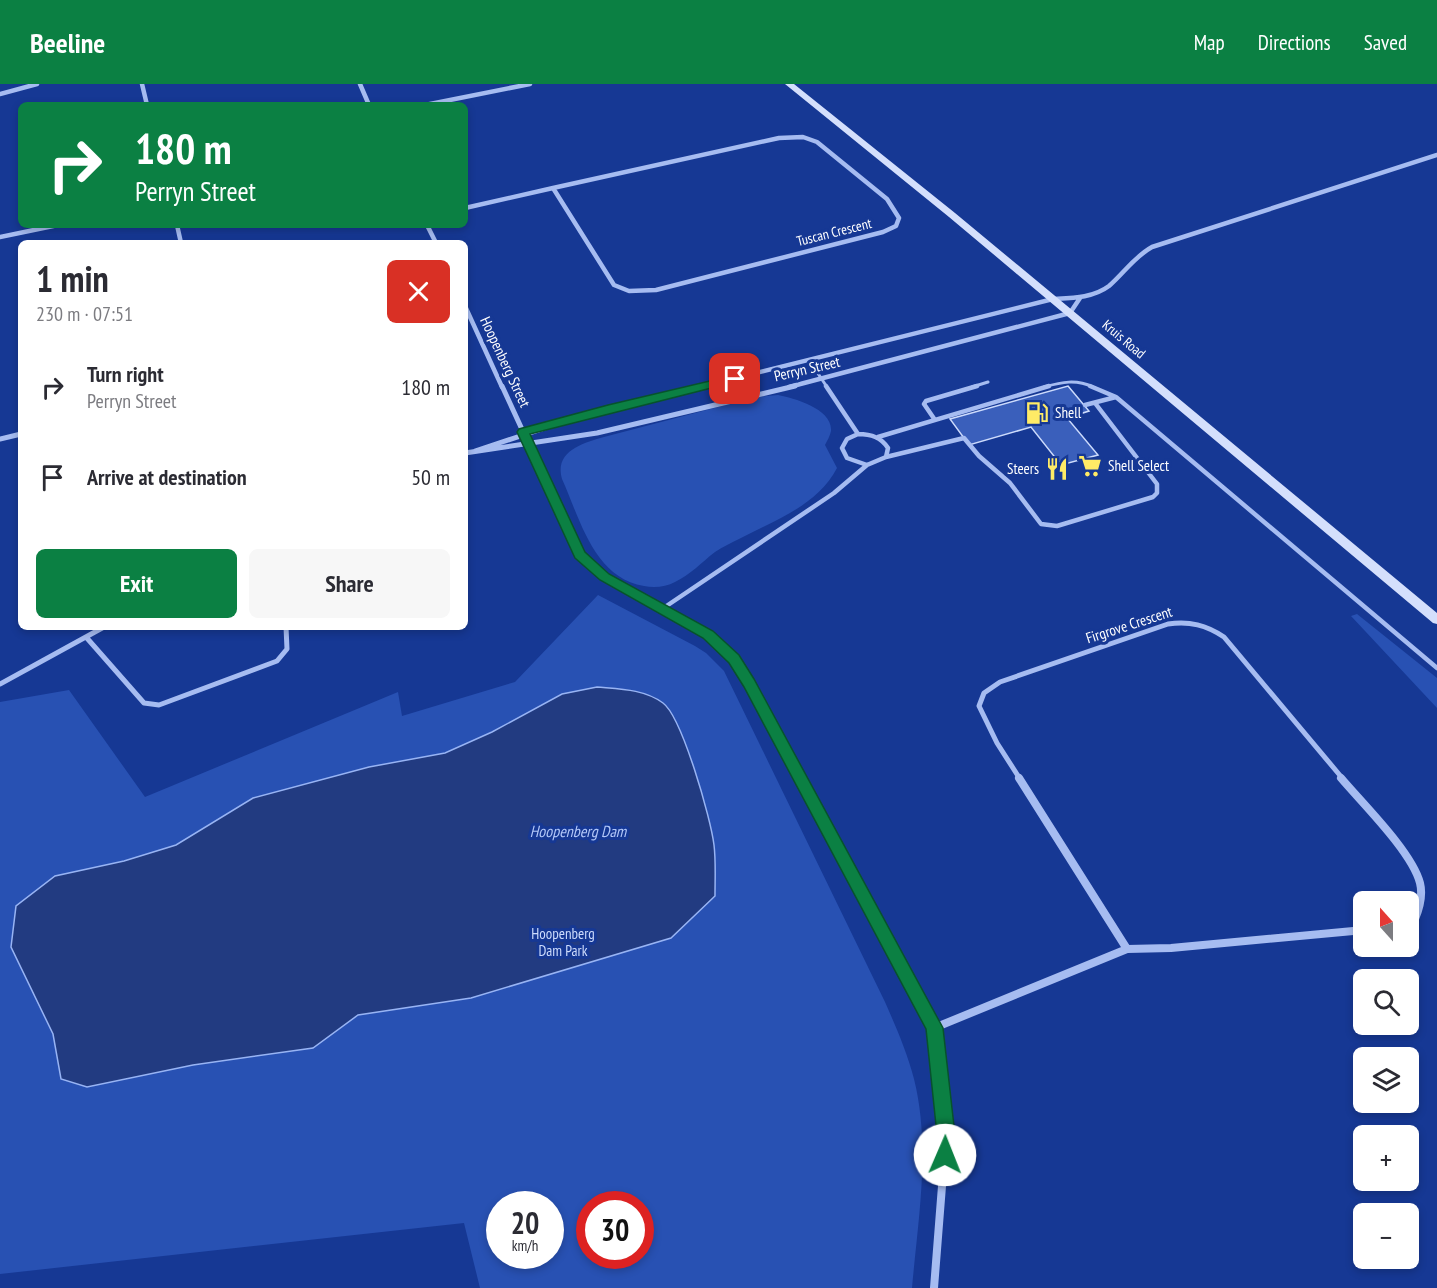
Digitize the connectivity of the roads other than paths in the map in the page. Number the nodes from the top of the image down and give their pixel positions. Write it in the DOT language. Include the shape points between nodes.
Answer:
graph roads {
  1 [pos="37,84"];
  2 [pos="142,84"];
  3 [pos="360,84"];
  4 [pos="530,84"];
  5 [pos="789,84"];
  6 [pos="0,94"];
  7 [pos="146,102"];
  8 [pos="368,102"];
  9 [pos="440,102"];
  10 [pos="1437,155"];
  11 [pos="553,188"];
  12 [pos="468,207"];
  13 [pos="44,228"];
  14 [pos="0,237"];
  15 [pos="1053,298"];
  16 [pos="1080,298"];
  17 [pos="468,313"];
  18 [pos="1070,313"];
  19 [pos="809,360"];
  20 [pos="822,379"];
  21 [pos="988,382"];
  22 [pos="1116,397"];
  23 [pos="1095,403"];
  24 [pos="1085,405"];
  25 [pos="935,420"];
  26 [pos="523,432"];
  27 [pos="858,434"];
  28 [pos="18,435"];
  29 [pos="878,437"];
  30 [pos="0,439"];
  31 [pos="529,444"];
  32 [pos="475,451"];
  33 [pos="468,452"];
  34 [pos="886,457"];
  35 [pos="867,465"];
  36 [pos="662,609"];
  37 [pos="1437,620"];
  38 [pos="99,630"];
  39 [pos="286,630"];
  40 [pos="87,637"];
  41 [pos="1437,668"];
  42 [pos="0,684"];
  43 [pos="1419,910"];
  44 [pos="1353,931"];
  45 [pos="1127,949"];
  46 [pos="934,1028"];
  47 [pos="934,1288"];
  1 -- 6 [label="street"];
  2 -- 7 [label="street"];
  3 -- 8 [label="street"];
  4 -- 9 [label="street"];
  5 -- 15 [label="street, Kruis Road"];
  10 -- 16 [label="street" via="1152,247 1130,262 1113,283"];
  11 -- 11 [label="street, Tuscan Crescent" via="793,136 818,142 887,199 899,218 896,226 883,232 656,290 631,292 614,285"];
  11 -- 12 [label="street, Tuscan Crescent"];
  13 -- 14 [label="street"];
  15 -- 16 [label="street, Perryn Street"];
  15 -- 18 [label="street, Kruis Road"];
  15 -- 19 [label="street, Perryn Street"];
  16 -- 18 [label="street"];
  17 -- 26 [label="street, Hoopenberg Street"];
  18 -- 20 [label="street, Perryn Street"];
  18 -- 37 [label="street, Kruis Road"];
  19 -- 20 [label="lane"];
  19 -- 26 [label="street, Perryn Street"];
  20 -- 27 [label="lane"];
  20 -- 31 [label="street, Perryn Street" via="597,433"];
  21 -- 25 [label="lane" via="926,401 924,404"];
  22 -- 23 [label="lane"];
  22 -- 25 [label="lane" via="1084,383 1064,381"];
  22 -- 41 [label="lane"];
  23 -- 24 [label="lane"];
  23 -- 34 [label="lane" via="1157,484 1153,497 1047,526 964,438"];
  25 -- 29 [label="lane"];
  26 -- 31 [label="street, Hoopenberg Street"];
  26 -- 32 [label="street, Perryn Street"];
  27 -- 29 [label="lane"];
  27 -- 35 [label="lane" via="844,443 844,453 853,462"];
  28 -- 30 [label="street"];
  29 -- 34 [label="lane" via="886,444"];
  31 -- 32 [label="street, Perryn Street"];
  31 -- 36 [label="street, Hoopenberg Street" via="580,555 604,577"];
  32 -- 33 [label="street, Perryn Street"];
  34 -- 35 [label="lane"];
  35 -- 36 [label="lane" via="834,493"];
  36 -- 46 [label="street, Hoopenberg Street" via="708,634 734,659"];
  38 -- 40 [label="street"];
  39 -- 40 [label="street" via="287,649 277,661 159,705 144,703"];
  40 -- 42 [label="street"];
  43 -- 45 [label="street, Firgrove Crescent" via="1422,889 1418,873 1403,852 1224,637 1201,622 1185,621 1000,682 984,693 979,706 997,743"];
  44 -- 45 [label="street"];
  45 -- 46 [label="street"];
  46 -- 47 [label="street, Hoopenberg Street" via="946,1135"];
}
